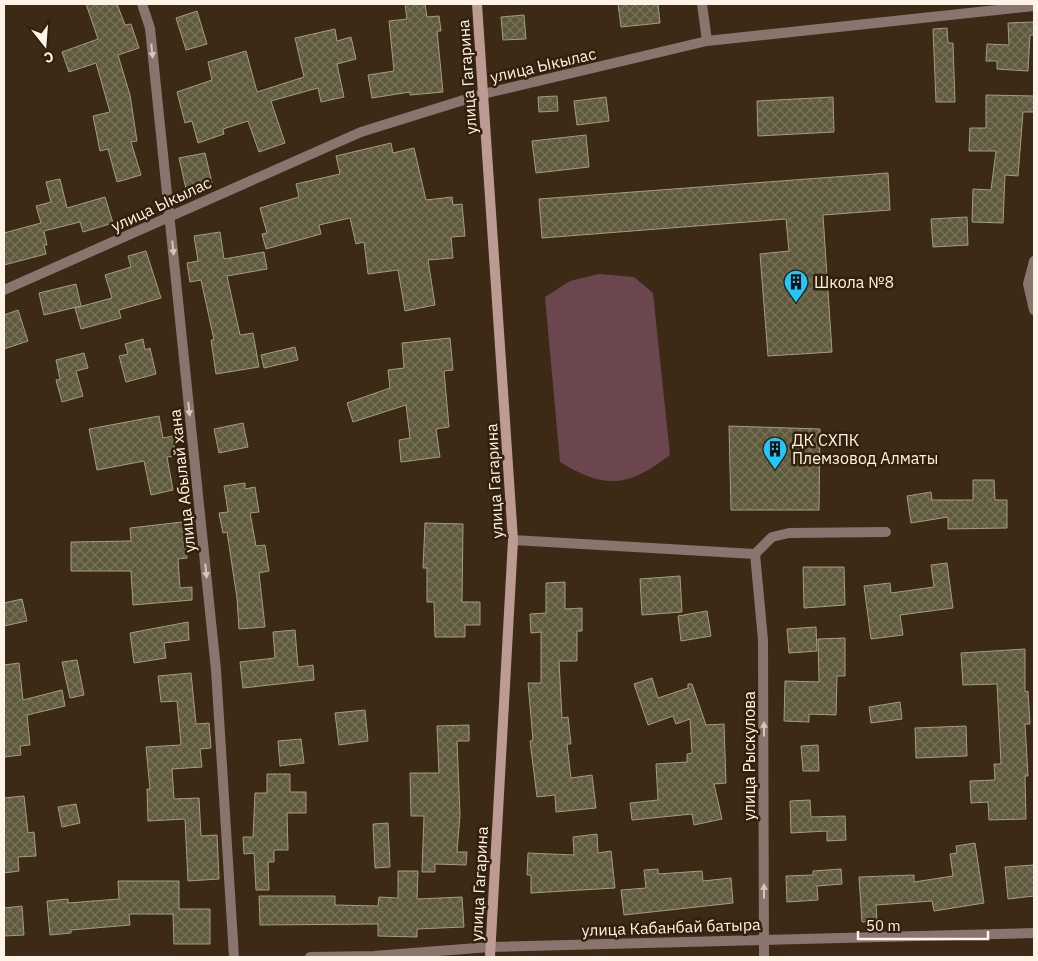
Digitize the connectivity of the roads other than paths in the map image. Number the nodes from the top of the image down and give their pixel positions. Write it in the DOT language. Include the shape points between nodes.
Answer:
graph roads {
  1 [pos="142,4"];
  2 [pos="477,4"];
  3 [pos="702,4"];
  4 [pos="1034,6"];
  5 [pos="707,41"];
  6 [pos="483,94"];
  7 [pos="170,217"];
  8 [pos="1034,262"];
  9 [pos="4,290"];
  10 [pos="1034,310"];
  11 [pos="886,532"];
  12 [pos="513,540"];
  13 [pos="755,554"];
  14 [pos="1034,933"];
  15 [pos="764,939"];
  16 [pos="490,952"];
  17 [pos="234,957"];
  18 [pos="310,957"];
  19 [pos="764,957"];
  1 -- 7 [label="street, улица Абылай хана, one-way" via="150,28"];
  2 -- 6 [label="main road, улица Гагарина"];
  3 -- 5 [label="street"];
  4 -- 5 [label="street, улица Ыкылас"];
  5 -- 6 [label="street, улица Ыкылас"];
  6 -- 7 [label="street, улица Ыкылас" via="360,132"];
  6 -- 12 [label="main road, улица Гагарина"];
  7 -- 9 [label="street, улица Ыкылас"];
  7 -- 17 [label="street, улица Абылай хана, one-way" via="216,670"];
  8 -- 10 [label="street" via="1028,284"];
  11 -- 13 [label="street" via="789,533 772,537"];
  12 -- 13 [label="street"];
  12 -- 16 [label="main road, улица Гагарина"];
  15 -- 13 [label="street, улица Рыскулова, one-way" via="763,640"];
  14 -- 15 [label="street, улица Кабанбай батыра"];
  15 -- 16 [label="street, улица Кабанбай батыра"];
  15 -- 19 [label="street, улица Рыскулова"];
  16 -- 18 [label="street, улица Кабанбай батыра"];
}
